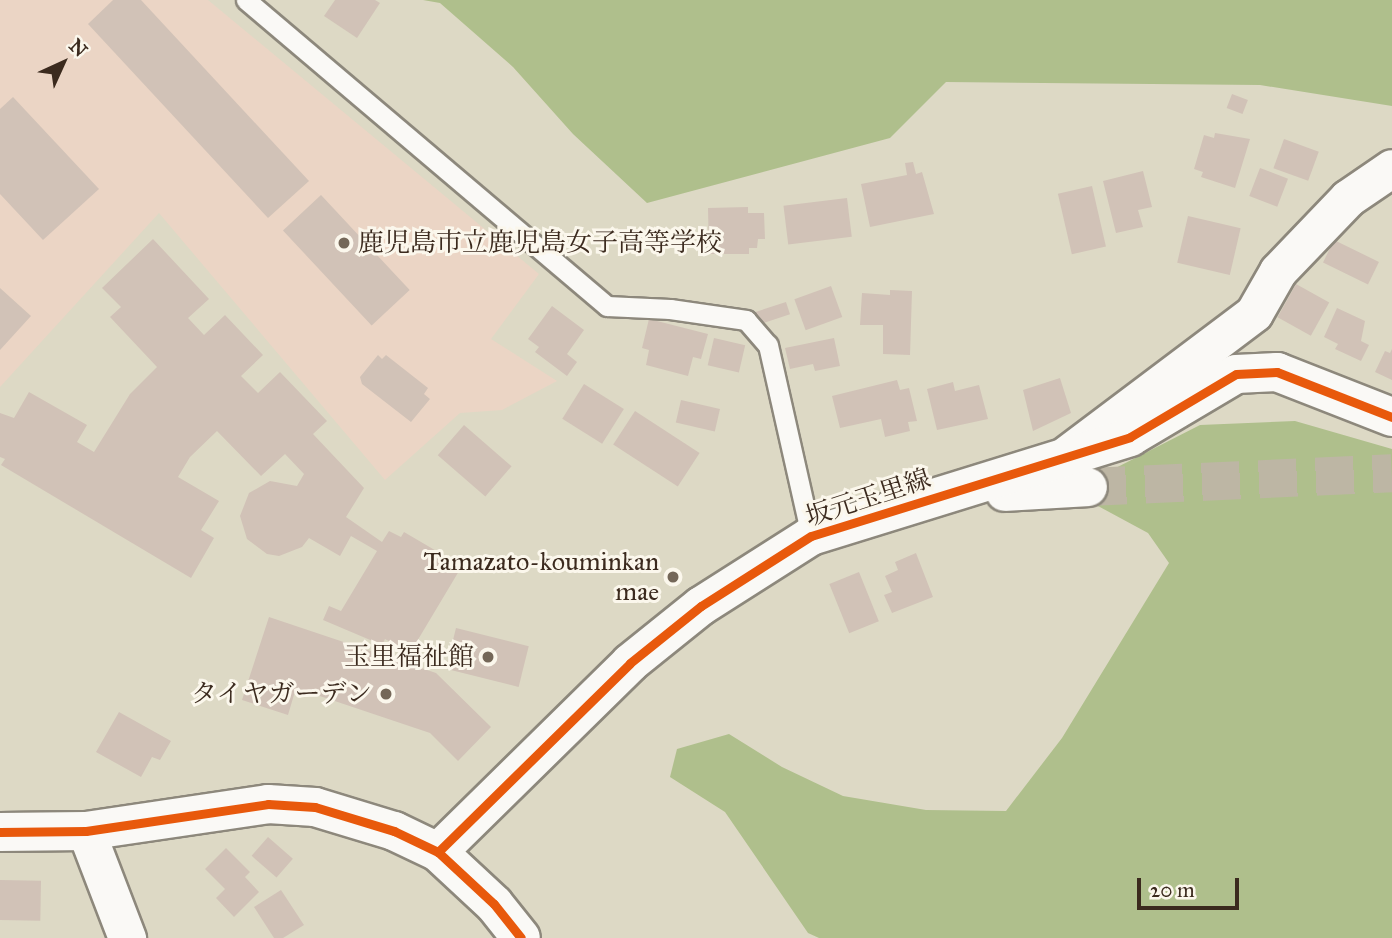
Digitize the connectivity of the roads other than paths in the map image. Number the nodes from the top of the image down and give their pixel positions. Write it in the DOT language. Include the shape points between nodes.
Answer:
graph roads {
  1 [pos="246,0"];
  2 [pos="1392,168"];
  3 [pos="1392,416"];
  4 [pos="1060,459"];
  5 [pos="1088,487"];
  6 [pos="947,495"];
  7 [pos="811,536"];
  8 [pos="86,831"];
  9 [pos="0,832"];
  10 [pos="438,852"];
  11 [pos="127,938"];
  12 [pos="522,938"];
  1 -- 7 [label="lane" via="607,306 746,320 768,345"];
  2 -- 4 [label="street" via="1348,198 1278,271 1254,313"];
  3 -- 4 [label="street, 坂元玉里線" via="1277,372 1258,370 1236,374 1130,437"];
  4 -- 6 [label="street, 坂元玉里線"];
  5 -- 6 [label="street, 坂元玉里線"];
  6 -- 7 [label="street, 坂元玉里線"];
  7 -- 10 [label="street, 坂元玉里線" via="701,606 631,663"];
  8 -- 9 [label="street"];
  8 -- 10 [label="street" via="268,804 315,807 354,817"];
  8 -- 11 [label="street"];
  10 -- 12 [label="street" via="494,904"];
}
